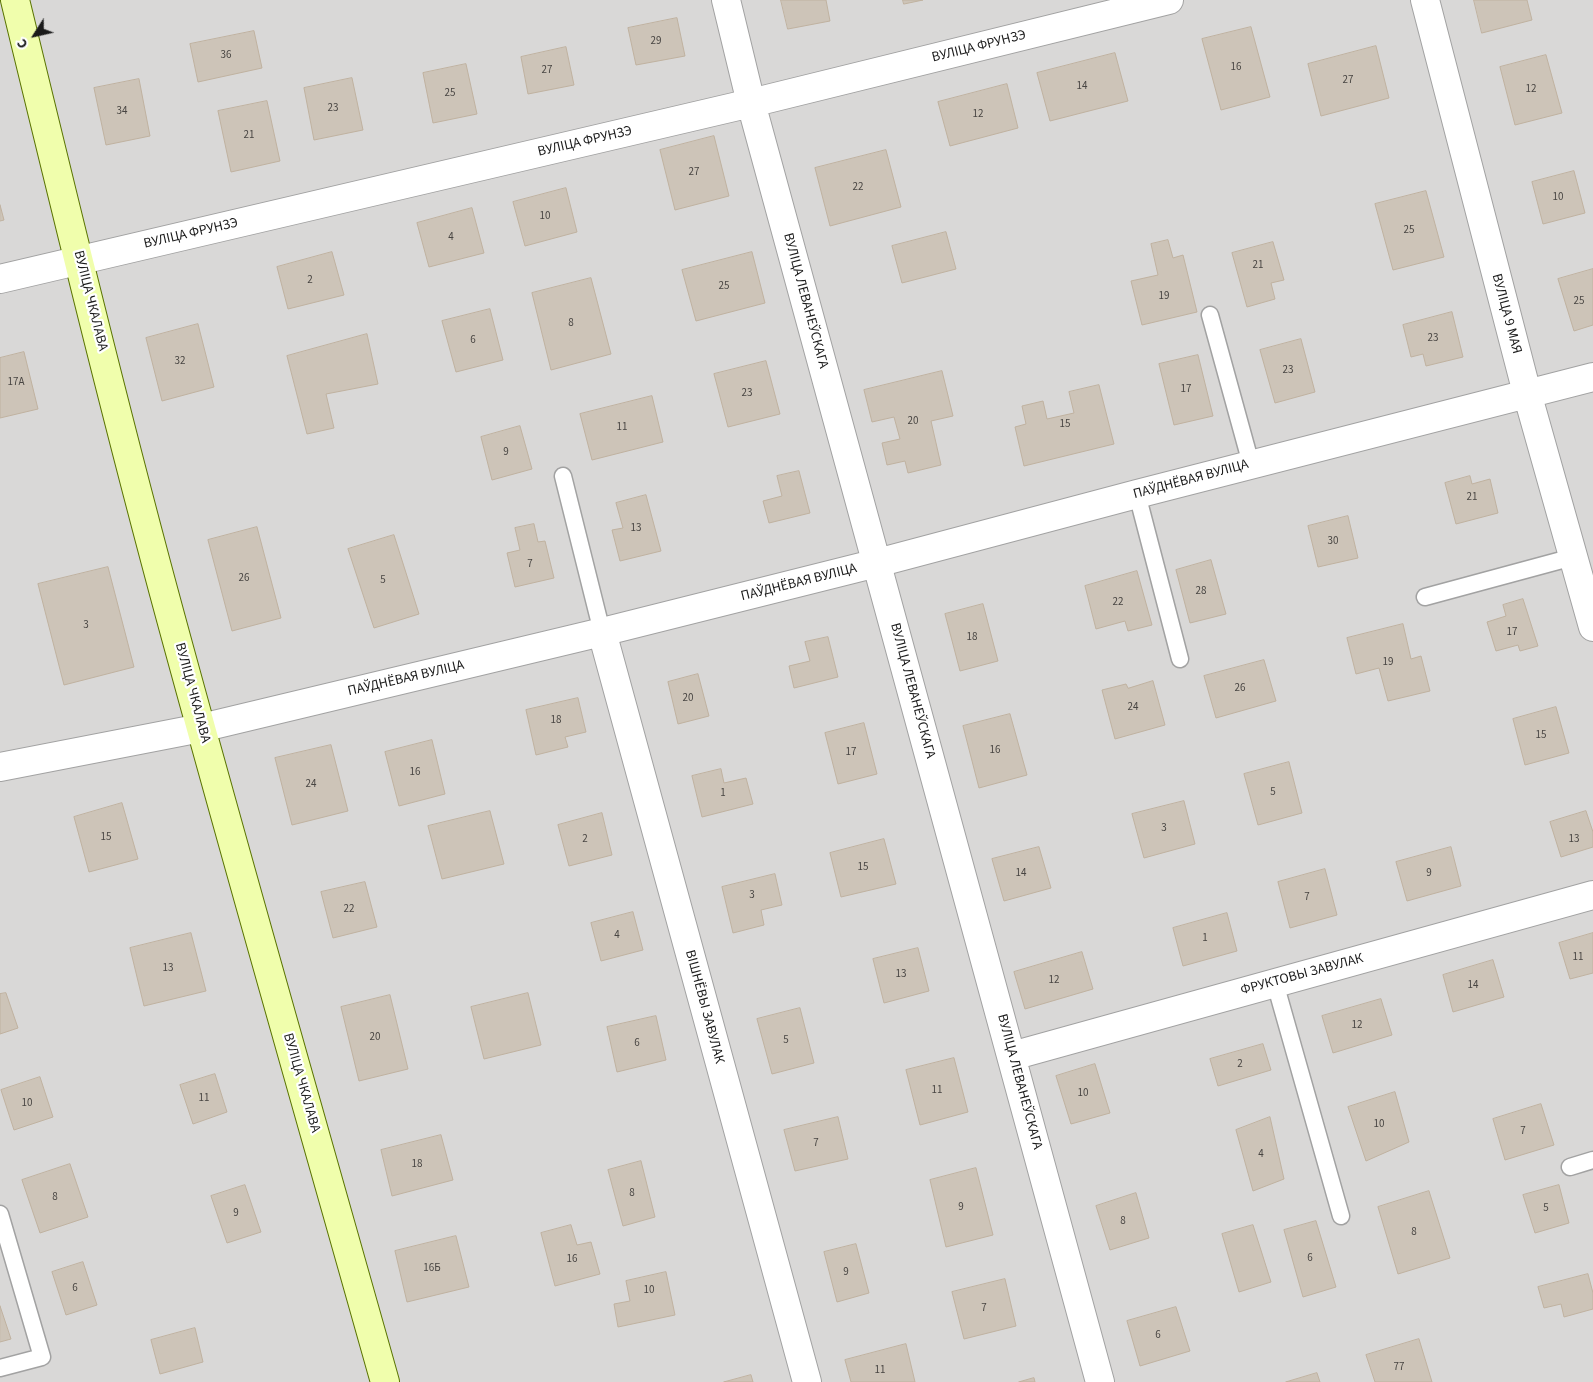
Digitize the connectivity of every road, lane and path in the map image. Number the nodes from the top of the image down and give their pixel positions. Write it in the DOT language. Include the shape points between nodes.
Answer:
graph roads {
  1 [pos="15,0"];
  2 [pos="726,0"];
  3 [pos="1169,0"];
  4 [pos="1425,0"];
  5 [pos="751,104"];
  6 [pos="79,260"];
  7 [pos="0,279"];
  8 [pos="1210,315"];
  9 [pos="1593,377"];
  10 [pos="1526,393"];
  11 [pos="1250,464"];
  12 [pos="563,476"];
  13 [pos="1137,494"];
  14 [pos="1573,557"];
  15 [pos="877,564"];
  16 [pos="1425,597"];
  17 [pos="1593,627"];
  18 [pos="602,632"];
  19 [pos="1180,659"];
  20 [pos="201,728"];
  21 [pos="0,768"];
  22 [pos="1593,895"];
  23 [pos="1275,983"];
  24 [pos="1012,1056"];
  25 [pos="1593,1160"];
  26 [pos="1570,1167"];
  27 [pos="0,1214"];
  28 [pos="1341,1216"];
  29 [pos="0,1368"];
  30 [pos="385,1382"];
  31 [pos="807,1382"];
  32 [pos="1100,1382"];
  1 -- 6 [label="main road, ВУЛІЦА ЧКАЛАВА"];
  2 -- 5 [label="street, ВУЛІЦА ЛЕВАНЕЎСКАГА"];
  3 -- 5 [label="street, ВУЛІЦА ФРУНЗЭ"];
  4 -- 10 [label="street, ВУЛІЦА 9 МАЯ"];
  5 -- 6 [label="street, ВУЛІЦА ФРУНЗЭ"];
  5 -- 15 [label="street, ВУЛІЦА ЛЕВАНЕЎСКАГА"];
  6 -- 7 [label="street, ВУЛІЦА ФРУНЗЭ"];
  6 -- 20 [label="main road, ВУЛІЦА ЧКАЛАВА"];
  8 -- 11 [label="lane"];
  9 -- 10 [label="street, ПАЎДНЁВАЯ ВУЛІЦА"];
  10 -- 11 [label="street, ПАЎДНЁВАЯ ВУЛІЦА"];
  10 -- 14 [label="street, ВУЛІЦА 9 МАЯ"];
  11 -- 13 [label="street, ПАЎДНЁВАЯ ВУЛІЦА"];
  12 -- 18 [label="lane"];
  13 -- 15 [label="street, ПАЎДНЁВАЯ ВУЛІЦА"];
  13 -- 19 [label="lane"];
  14 -- 16 [label="lane"];
  14 -- 17 [label="street, ВУЛІЦА 9 МАЯ"];
  15 -- 18 [label="street, ПАЎДНЁВАЯ ВУЛІЦА"];
  15 -- 24 [label="street, ВУЛІЦА ЛЕВАНЕЎСКАГА"];
  18 -- 20 [label="street, ПАЎДНЁВАЯ ВУЛІЦА"];
  18 -- 31 [label="street, ВІШНЁВЫ ЗАВУЛАК"];
  20 -- 21 [label="street, ПАЎДНЁВАЯ ВУЛІЦА"];
  20 -- 30 [label="main road, ВУЛІЦА ЧКАЛАВА"];
  22 -- 23 [label="street, ФРУКТОВЫ ЗАВУЛАК"];
  23 -- 24 [label="street, ФРУКТОВЫ ЗАВУЛАК"];
  23 -- 28 [label="lane"];
  24 -- 32 [label="street, ВУЛІЦА ЛЕВАНЕЎСКАГА"];
  25 -- 26 [label="lane"];
  27 -- 29 [label="lane" via="42,1357"];
}
